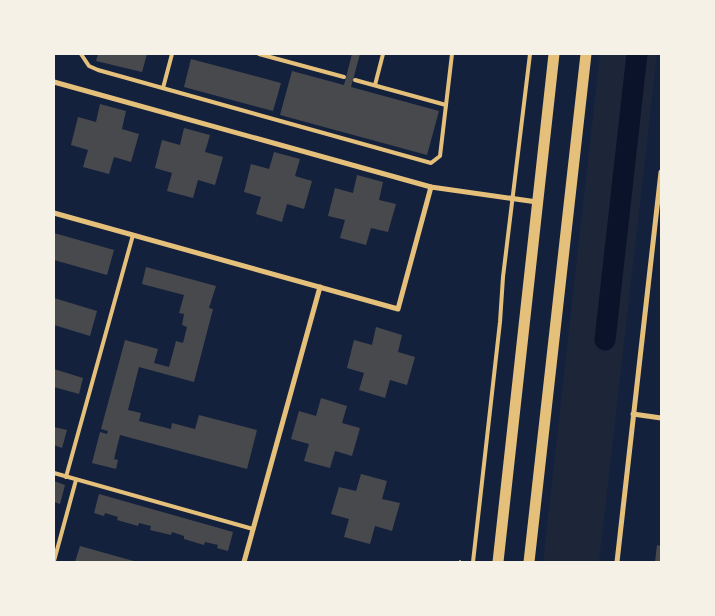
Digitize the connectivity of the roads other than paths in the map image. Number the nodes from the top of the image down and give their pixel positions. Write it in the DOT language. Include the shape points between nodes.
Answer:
graph roads {
  1 [pos="81,54"];
  2 [pos="172,54"];
  3 [pos="259,54"];
  4 [pos="383,54"];
  5 [pos="452,54"];
  6 [pos="530,54"];
  7 [pos="554,54"];
  8 [pos="586,54"];
  9 [pos="344,77"];
  10 [pos="355,80"];
  11 [pos="54,82"];
  12 [pos="375,86"];
  13 [pos="163,88"];
  14 [pos="446,105"];
  15 [pos="661,172"];
  16 [pos="431,187"];
  17 [pos="512,199"];
  18 [pos="537,202"];
  19 [pos="54,213"];
  20 [pos="133,235"];
  21 [pos="320,287"];
  22 [pos="633,414"];
  23 [pos="661,418"];
  24 [pos="54,473"];
  25 [pos="66,477"];
  26 [pos="76,480"];
  27 [pos="254,529"];
  28 [pos="54,561"];
  29 [pos="244,562"];
  30 [pos="473,562"];
  31 [pos="498,562"];
  32 [pos="529,562"];
  33 [pos="617,562"];
  1 -- 13 [label="lane" via="89,66 98,70"];
  2 -- 13 [label="lane"];
  3 -- 9 [label="lane"];
  4 -- 12 [label="lane"];
  5 -- 14 [label="lane"];
  6 -- 17 [label="lane"];
  7 -- 18 [label="main road"];
  8 -- 32 [label="main road"];
  10 -- 12 [label="lane"];
  11 -- 16 [label="street"];
  12 -- 14 [label="lane"];
  13 -- 14 [label="lane" via="431,163 440,156"];
  15 -- 22 [label="street"];
  16 -- 17 [label="street"];
  16 -- 21 [label="street" via="398,308"];
  17 -- 18 [label="street"];
  17 -- 30 [label="lane"];
  18 -- 31 [label="main road"];
  19 -- 20 [label="street"];
  20 -- 21 [label="street"];
  20 -- 25 [label="lane"];
  21 -- 27 [label="street"];
  22 -- 23 [label="street"];
  22 -- 33 [label="street"];
  24 -- 25 [label="lane"];
  25 -- 26 [label="lane"];
  26 -- 27 [label="lane"];
  26 -- 28 [label="lane"];
  27 -- 29 [label="street"];
}
